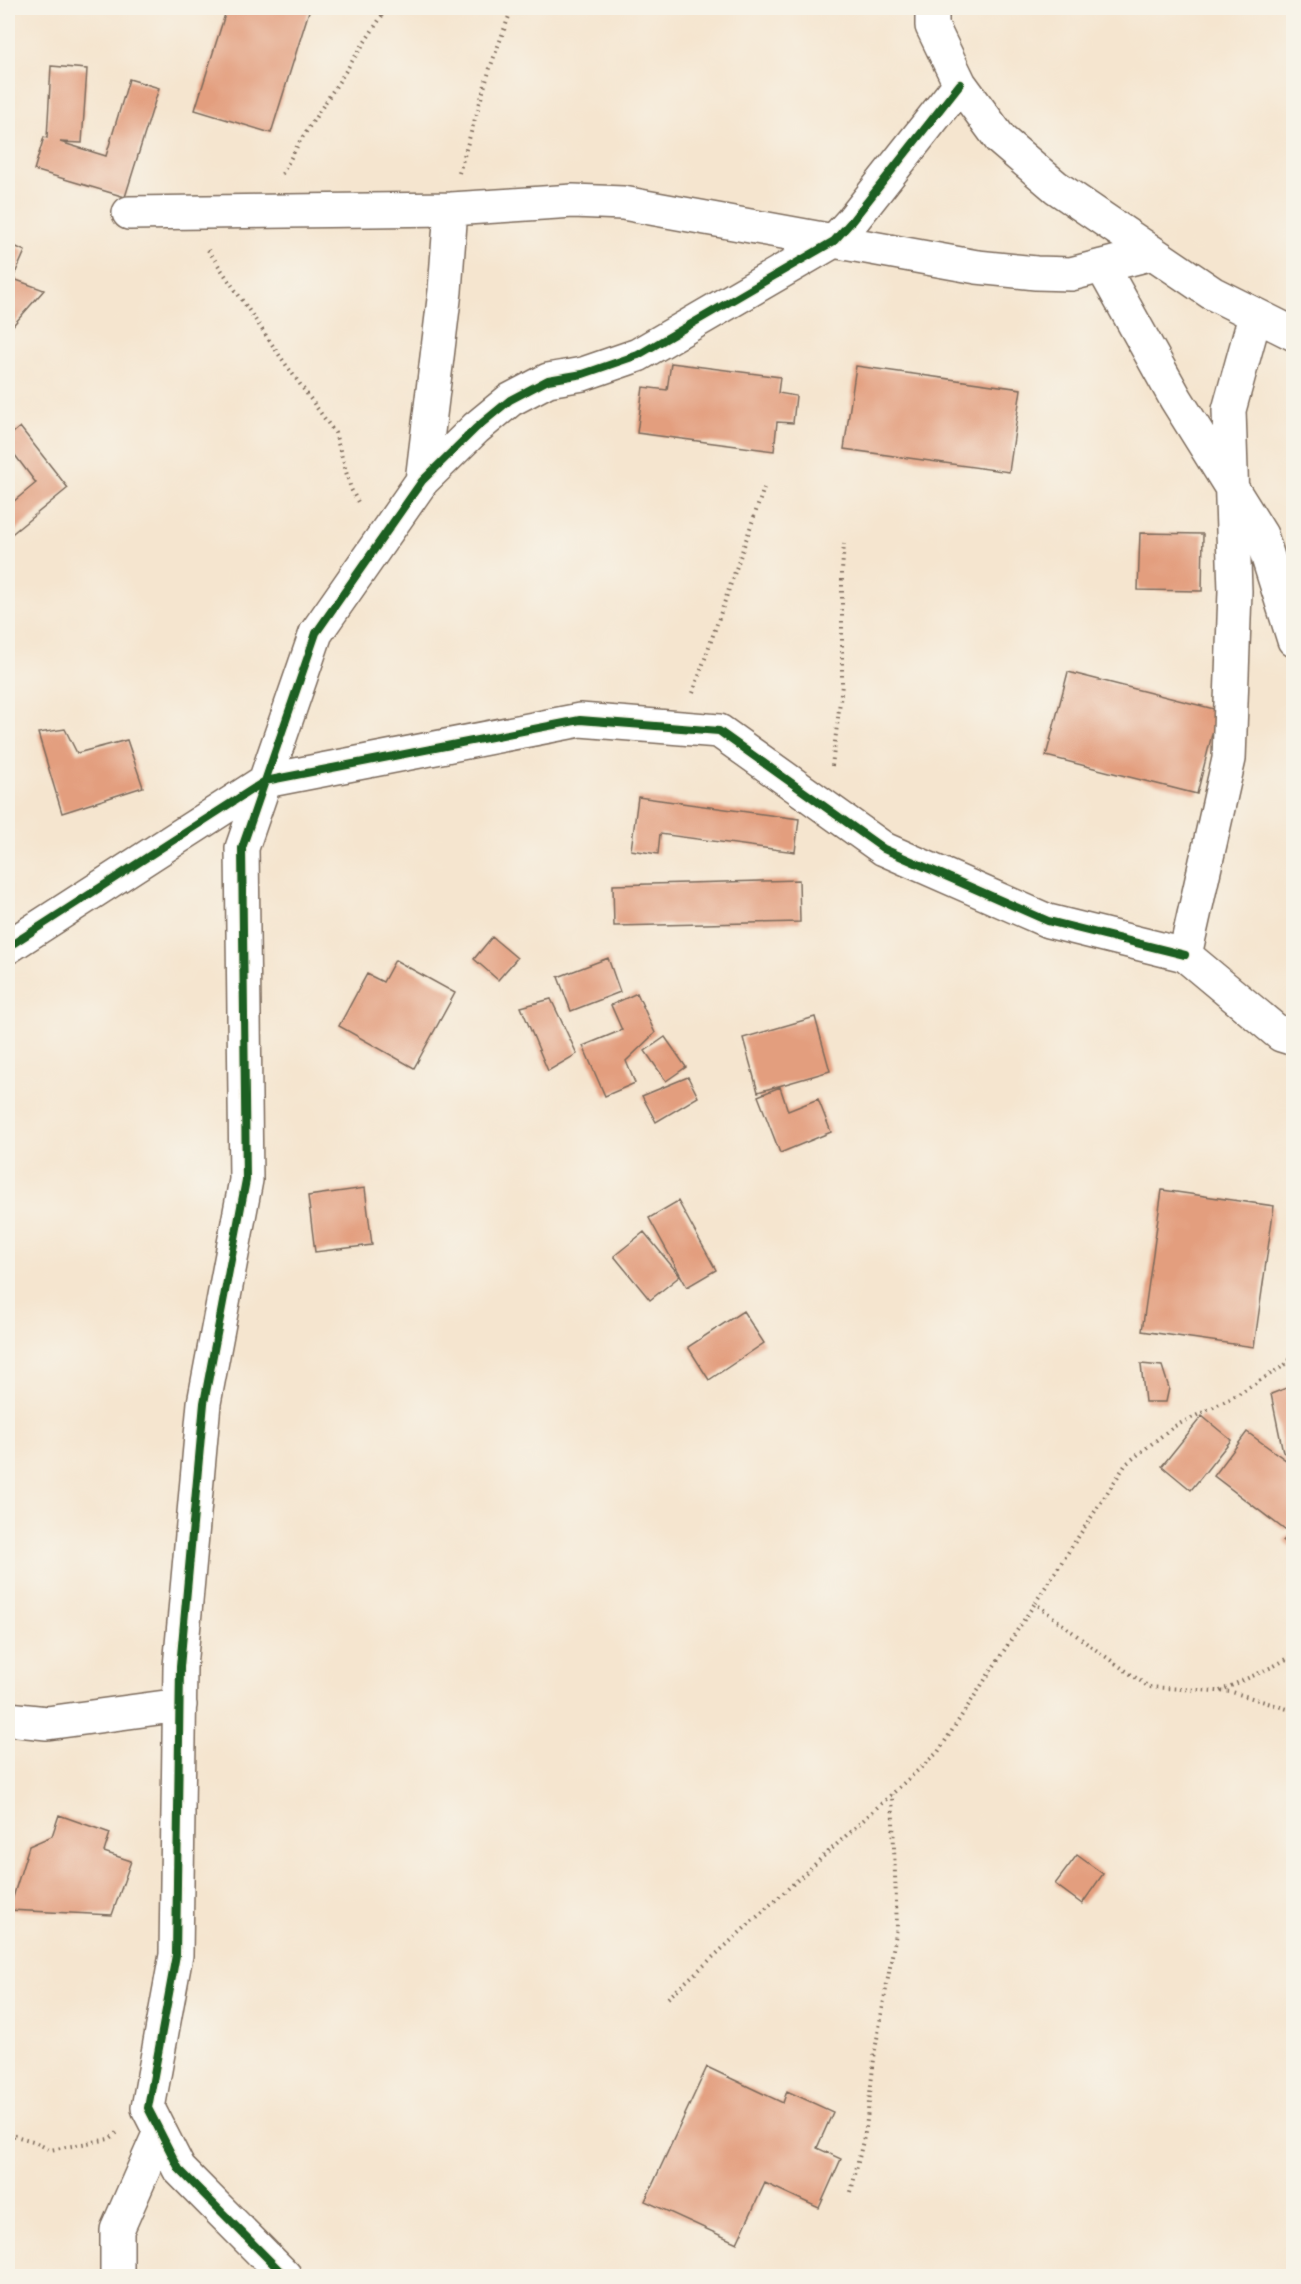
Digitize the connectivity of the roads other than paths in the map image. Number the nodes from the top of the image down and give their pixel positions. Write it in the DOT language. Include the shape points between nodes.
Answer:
graph roads {
  1 [pos="932,8"];
  2 [pos="960,84"];
  3 [pos="451,209"];
  4 [pos="129,213"];
  5 [pos="834,241"];
  6 [pos="1153,253"];
  7 [pos="1102,266"];
  8 [pos="1255,316"];
  9 [pos="1293,334"];
  10 [pos="422,481"];
  11 [pos="1232,488"];
  12 [pos="1293,640"];
  13 [pos="265,781"];
  14 [pos="8,947"];
  15 [pos="1185,955"];
  16 [pos="1293,1039"];
  17 [pos="180,1705"];
  18 [pos="8,1719"];
  19 [pos="154,2120"];
  20 [pos="117,2277"];
  21 [pos="285,2277"];
  1 -- 2 [label="street" via="932,26"];
  2 -- 5 [label="street"];
  2 -- 6 [label="street" via="1001,140 1056,187"];
  3 -- 4 [label="street"];
  3 -- 5 [label="street" via="573,201 623,203"];
  3 -- 10 [label="street"];
  5 -- 7 [label="street" via="977,267 1036,273 1071,274"];
  5 -- 10 [label="street" via="638,355 583,374 548,380 510,400"];
  6 -- 7 [label="street"];
  6 -- 8 [label="street" via="1212,293"];
  7 -- 11 [label="street" via="1176,399"];
  8 -- 9 [label="street"];
  8 -- 11 [label="street" via="1228,410"];
  10 -- 13 [label="street" via="316,633"];
  11 -- 12 [label="street" via="1261,536"];
  11 -- 15 [label="street" via="1236,591 1229,759"];
  13 -- 14 [label="street"];
  13 -- 15 [label="street" via="580,720 719,731 884,849 1048,921"];
  13 -- 17 [label="street" via="242,848 246,1180 204,1403 180,1667"];
  15 -- 16 [label="street" via="1281,1035"];
  17 -- 18 [label="street" via="47,1723"];
  17 -- 19 [label="street" via="176,1955"];
  19 -- 20 [label="street" via="117,2230"];
  19 -- 21 [label="street" via="179,2169"];
}
